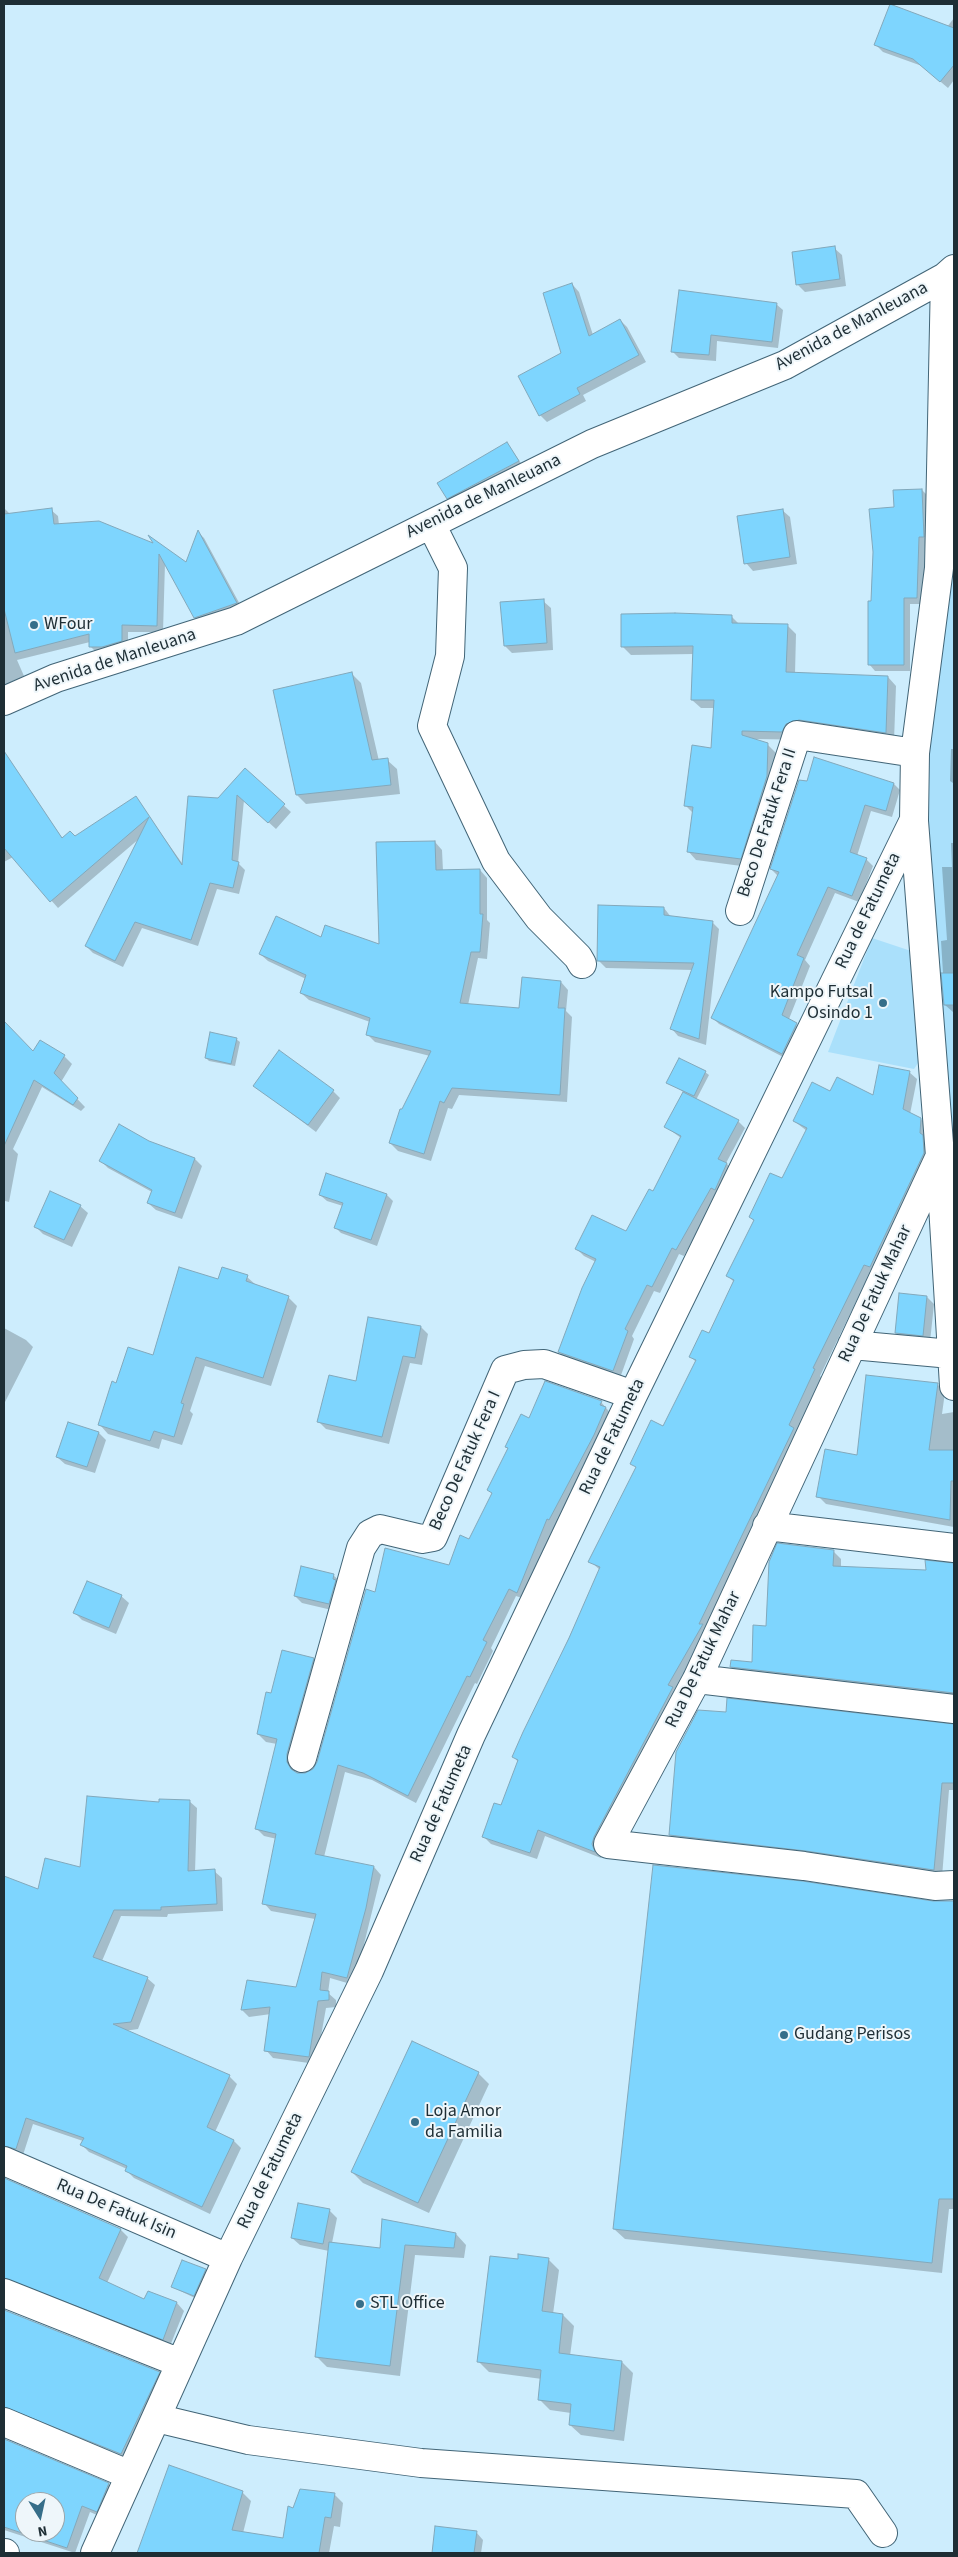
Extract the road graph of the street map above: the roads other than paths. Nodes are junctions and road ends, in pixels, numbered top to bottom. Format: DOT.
graph roads {
  1 [pos="950,273"];
  2 [pos="431,524"];
  3 [pos="4,701"];
  4 [pos="915,753"];
  5 [pos="914,820"];
  6 [pos="740,911"];
  7 [pos="582,964"];
  8 [pos="940,1156"];
  9 [pos="852,1345"];
  10 [pos="951,1354"];
  11 [pos="954,1386"];
  12 [pos="633,1395"];
  13 [pos="767,1526"];
  14 [pos="954,1548"];
  15 [pos="697,1679"];
  16 [pos="954,1709"];
  17 [pos="302,1758"];
  18 [pos="954,1885"];
  19 [pos="4,2161"];
  20 [pos="228,2258"];
  21 [pos="4,2293"];
  22 [pos="180,2363"];
  23 [pos="156,2418"];
  24 [pos="4,2422"];
  25 [pos="130,2475"];
  26 [pos="883,2533"];
  27 [pos="95,2553"];
  1 -- 2 [label="street, Avenida de Manleuana"];
  1 -- 4 [label="street, Rua de Fatumeta"];
  2 -- 3 [label="street, Avenida de Manleuana"];
  2 -- 7 [label="street"];
  4 -- 5 [label="street, Rua de Fatumeta"];
  4 -- 6 [label="street, Beco De Fatuk Fera II"];
  5 -- 8 [label="street, Rua De Fatuk Mahar"];
  5 -- 12 [label="street, Rua de Fatumeta"];
  8 -- 9 [label="street, Rua De Fatuk Mahar"];
  8 -- 10 [label="street, Rua De Fatuk Mahar"];
  9 -- 10 [label="street"];
  9 -- 13 [label="street, Rua De Fatuk Mahar"];
  10 -- 11 [label="street, Rua De Fatuk Mahar"];
  12 -- 17 [label="street, Beco De Fatuk Fera I"];
  12 -- 20 [label="street, Rua de Fatumeta"];
  13 -- 14 [label="street"];
  13 -- 15 [label="street, Rua De Fatuk Mahar"];
  15 -- 16 [label="street"];
  15 -- 18 [label="street, Rua De Fatuk Mahar"];
  19 -- 20 [label="street, Rua De Fatuk Isin"];
  20 -- 22 [label="street, Rua de Fatumeta"];
  21 -- 22 [label="street"];
  22 -- 23 [label="street, Rua de Fatumeta"];
  23 -- 25 [label="street, Rua de Fatumeta"];
  23 -- 26 [label="street"];
  24 -- 25 [label="street"];
  25 -- 27 [label="street, Rua de Fatumeta"];
}
